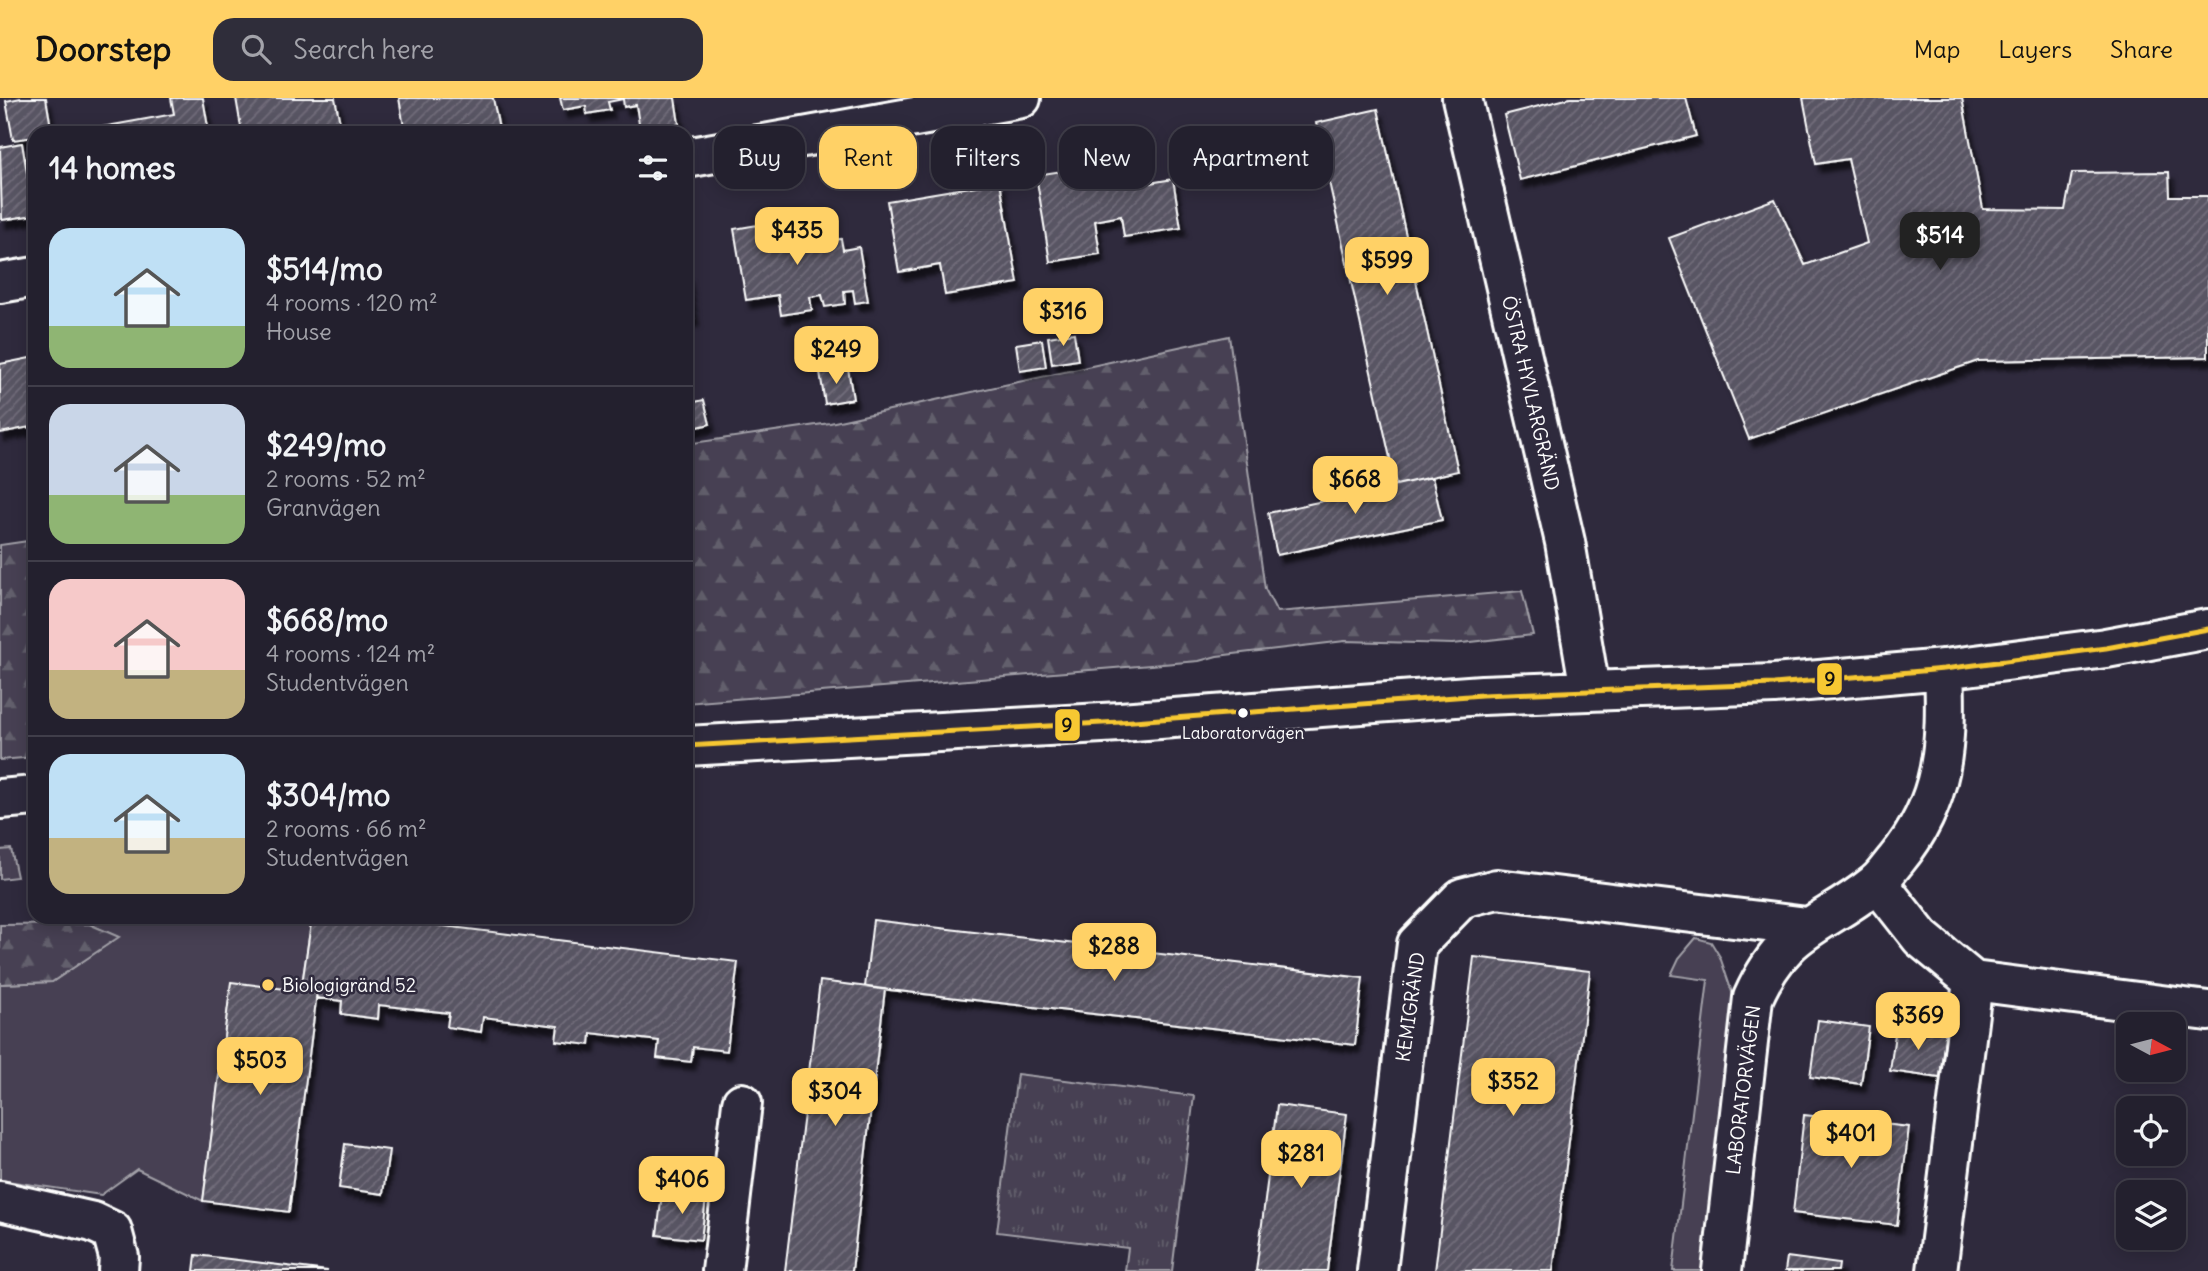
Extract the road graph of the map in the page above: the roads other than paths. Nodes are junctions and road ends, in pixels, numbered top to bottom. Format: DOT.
graph roads {
  1 [pos="1021,98"];
  2 [pos="1462,98"];
  3 [pos="693,157"];
  4 [pos="28,278"];
  5 [pos="0,284"];
  6 [pos="2208,629"];
  7 [pos="1944,669"];
  8 [pos="1590,690"];
  9 [pos="693,746"];
  10 [pos="28,797"];
  11 [pos="0,799"];
  12 [pos="1877,883"];
  13 [pos="1807,927"];
  14 [pos="1973,981"];
  15 [pos="2208,1011"];
  16 [pos="742,1104"];
  17 [pos="0,1201"];
  18 [pos="118,1271"];
  19 [pos="722,1271"];
  20 [pos="1377,1271"];
  21 [pos="1722,1271"];
  22 [pos="1937,1271"];
  1 -- 3 [label="street"];
  2 -- 8 [label="street, ÖSTRA HYVLARGRÄND"];
  4 -- 5 [label="street"];
  6 -- 7 [label="street"];
  7 -- 8 [label="street"];
  7 -- 12 [label="street, LABORATORVÄGEN"];
  8 -- 9 [label="street"];
  10 -- 11 [label="street"];
  12 -- 13 [label="street, LABORATORVÄGEN"];
  12 -- 14 [label="street"];
  13 -- 20 [label="street, KEMIGRÄND"];
  13 -- 21 [label="street, LABORATORVÄGEN"];
  14 -- 15 [label="street"];
  14 -- 22 [label="street"];
  16 -- 19 [label="street"];
  17 -- 18 [label="street"];
}
